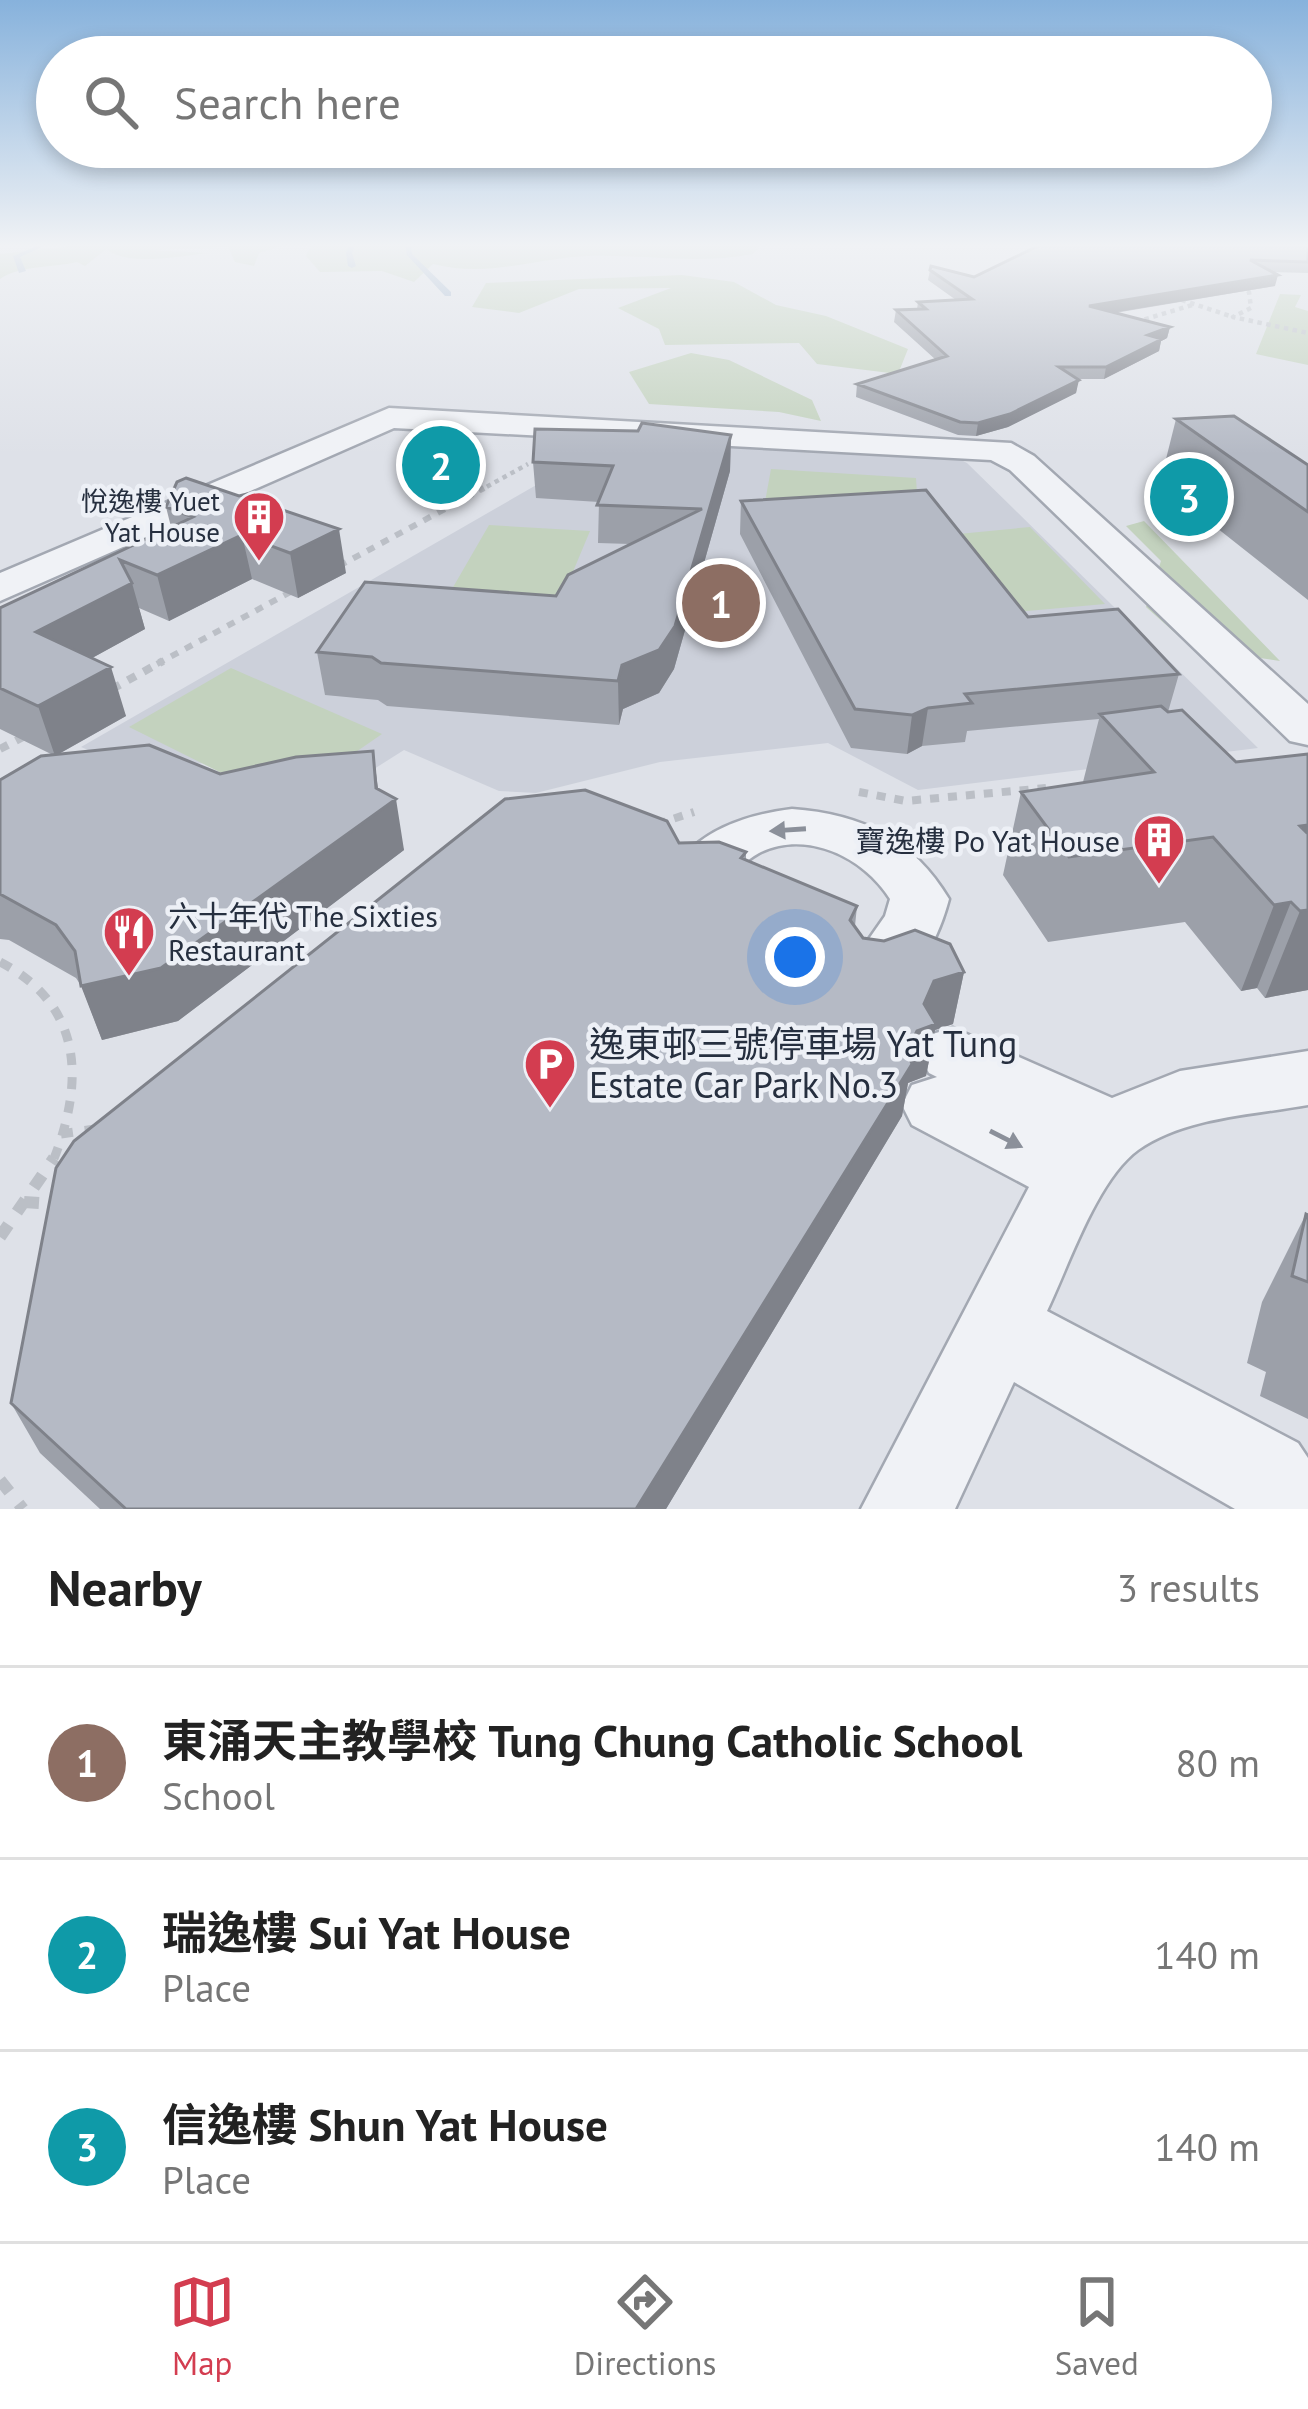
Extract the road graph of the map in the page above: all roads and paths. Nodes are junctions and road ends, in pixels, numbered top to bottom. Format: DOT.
graph roads {
  1 [pos="1165,313"];
  2 [pos="1221,313"];
  3 [pos="1241,313"];
  4 [pos="1233,317"];
  5 [pos="1121,327"];
  6 [pos="1308,333"];
  7 [pos="528,464"];
  8 [pos="338,567"];
  9 [pos="0,588"];
  10 [pos="296,590"];
  11 [pos="106,692"];
  12 [pos="42,727"];
  13 [pos="1308,730"];
  14 [pos="0,749"];
  15 [pos="699,874"];
  16 [pos="0,962"];
  17 [pos="879,969"];
  18 [pos="1308,1078"];
  19 [pos="945,1079"];
  20 [pos="1092,1152"];
  21 [pos="24,1202"];
  22 [pos="70,1205"];
  23 [pos="0,1237"];
  24 [pos="997,1328"];
  25 [pos="0,1480"];
  26 [pos="23,1509"];
  27 [pos="908,1509"];
  28 [pos="1288,1509"];
  1 -- 5 [label="path"];
  2 -- 4 [label="path"];
  3 -- 4 [label="path"];
  4 -- 6 [label="path"];
  7 -- 8 [label="path"];
  9 -- 13 [label="street"];
  10 -- 11 [label="path"];
  12 -- 14 [label="path"];
  17 -- 15 [label="street, one-way"];
  16 -- 21 [label="path"];
  18 -- 20 [label="street"];
  19 -- 20 [label="street, one-way"];
  20 -- 24 [label="street"];
  21 -- 22 [label="path"];
  21 -- 23 [label="path"];
  24 -- 27 [label="street"];
  24 -- 28 [label="street"];
  25 -- 26 [label="path"];
}
